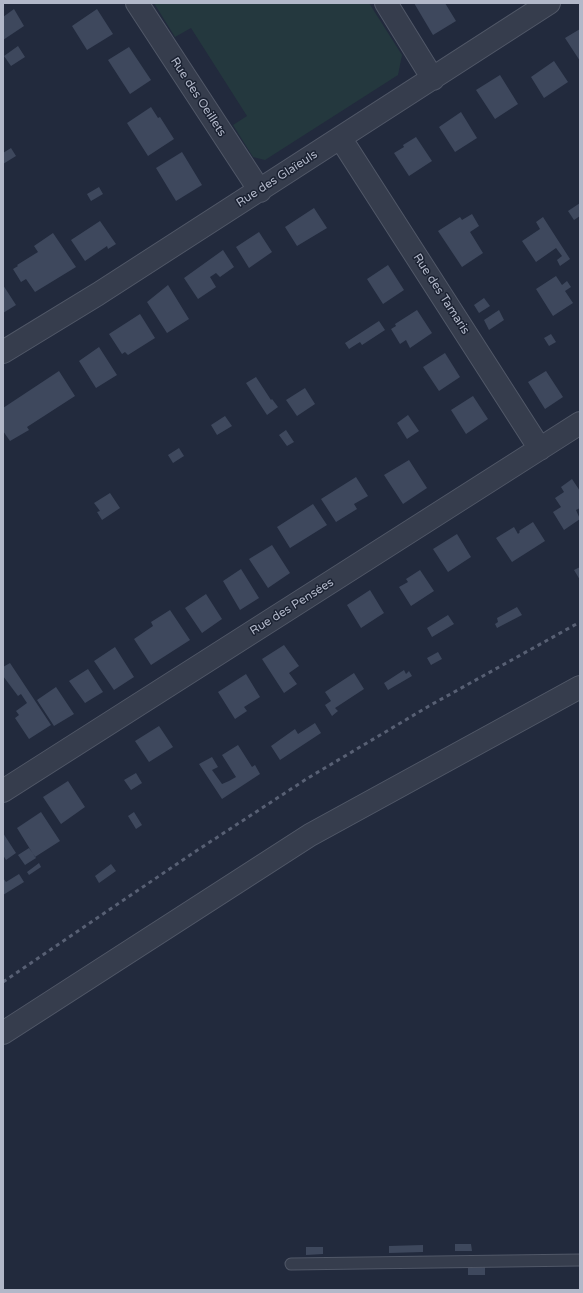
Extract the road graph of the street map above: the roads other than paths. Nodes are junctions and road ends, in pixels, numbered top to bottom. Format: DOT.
graph roads {
  1 [pos="137,3"];
  2 [pos="386,3"];
  3 [pos="549,3"];
  4 [pos="433,79"];
  5 [pos="341,138"];
  6 [pos="260,191"];
  7 [pos="3,352"];
  8 [pos="580,423"];
  9 [pos="540,449"];
  10 [pos="580,687"];
  11 [pos="3,791"];
  12 [pos="3,1033"];
  13 [pos="580,1260"];
  14 [pos="291,1264"];
  1 -- 6 [label="street, Rue des Oeillets"];
  2 -- 4 [label="street"];
  3 -- 4 [label="street, Rue des Glaïeuls"];
  4 -- 5 [label="street, Rue des Glaïeuls"];
  5 -- 6 [label="street, Rue des Glaïeuls"];
  5 -- 9 [label="street, Rue des Tamaris"];
  6 -- 7 [label="street, Rue des Glaïeuls"];
  8 -- 9 [label="street, Rue des Pensées"];
  9 -- 11 [label="street, Rue des Pensées"];
  10 -- 12 [label="street"];
  13 -- 14 [label="lane"];
}
